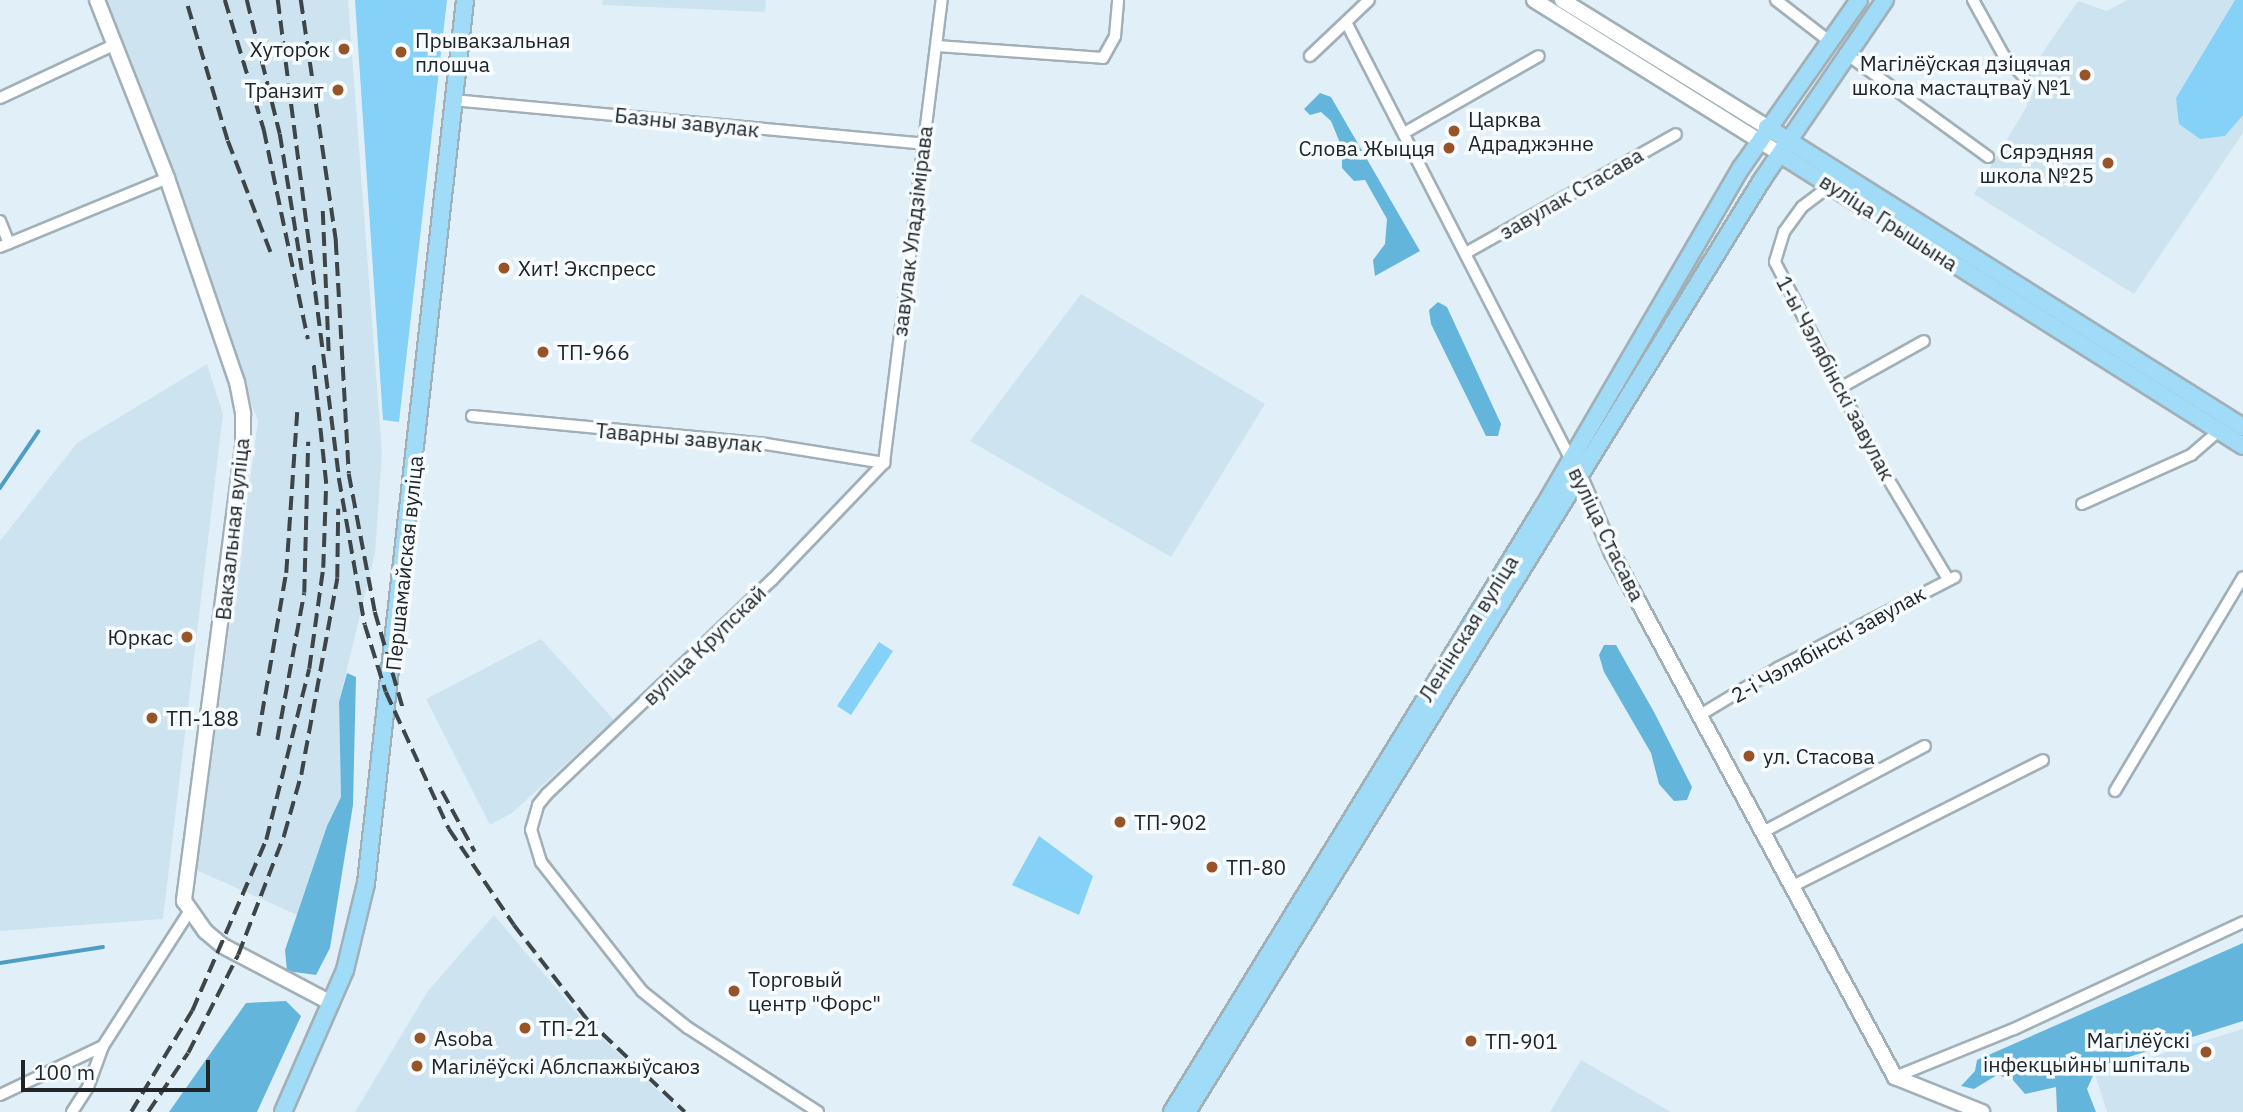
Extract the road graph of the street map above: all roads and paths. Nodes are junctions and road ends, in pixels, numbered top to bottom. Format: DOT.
graph roads {
  1 [pos="97,0"];
  2 [pos="466,0"];
  3 [pos="942,0"];
  4 [pos="1118,0"];
  5 [pos="1369,0"];
  6 [pos="1534,0"];
  7 [pos="1562,0"];
  8 [pos="1776,0"];
  9 [pos="1859,0"];
  10 [pos="1885,0"];
  11 [pos="1973,0"];
  12 [pos="1347,24"];
  13 [pos="1829,41"];
  14 [pos="116,44"];
  15 [pos="937,46"];
  16 [pos="1845,53"];
  17 [pos="1310,56"];
  18 [pos="1539,56"];
  19 [pos="2022,76"];
  20 [pos="0,98"];
  21 [pos="452,100"];
  22 [pos="1404,134"];
  23 [pos="1676,134"];
  24 [pos="1763,134"];
  25 [pos="922,144"];
  26 [pos="1784,147"];
  27 [pos="1989,157"];
  28 [pos="166,178"];
  29 [pos="1831,185"];
  30 [pos="0,221"];
  31 [pos="5,245"];
  32 [pos="1466,253"];
  33 [pos="1924,341"];
  34 [pos="1840,388"];
  35 [pos="472,416"];
  36 [pos="2243,427"];
  37 [pos="2220,431"];
  38 [pos="2243,446"];
  39 [pos="1571,460"];
  40 [pos="884,463"];
  41 [pos="1580,477"];
  42 [pos="2082,504"];
  43 [pos="1952,578"];
  44 [pos="2243,578"];
  45 [pos="1702,714"];
  46 [pos="1925,746"];
  47 [pos="2043,760"];
  48 [pos="2115,791"];
  49 [pos="1765,831"];
  50 [pos="1791,887"];
  51 [pos="189,912"];
  52 [pos="2243,922"];
  53 [pos="331,1003"];
  54 [pos="103,1046"];
  55 [pos="1895,1077"];
  56 [pos="1195,1085"];
  57 [pos="0,1095"];
  58 [pos="72,1112"];
  59 [pos="283,1112"];
  60 [pos="818,1112"];
  61 [pos="1172,1112"];
  62 [pos="1187,1112"];
  63 [pos="1982,1112"];
  1 -- 14 [label="main road, Вакзальная вуліца"];
  2 -- 21 [label="main road, Першамайская вуліца"];
  3 -- 15 [label="street, завулак Уладзімірава"];
  4 -- 15 [label="street"];
  5 -- 12 [label="street"];
  6 -- 24 [label="main road, вуліца Грышына"];
  7 -- 24 [label="main road, вуліца Грышына"];
  8 -- 13 [label="street"];
  9 -- 13 [label="main road"];
  10 -- 16 [label="main road"];
  11 -- 19 [label="street"];
  12 -- 17 [label="street"];
  12 -- 22 [label="street, вуліца Стасава"];
  13 -- 24 [label="main road"];
  14 -- 20 [label="street"];
  14 -- 28 [label="main road, Вакзальная вуліца"];
  15 -- 25 [label="street, завулак Уладзімірава"];
  16 -- 26 [label="main road"];
  16 -- 27 [label="street"];
  18 -- 22 [label="street"];
  21 -- 25 [label="street, Базны завулак"];
  21 -- 53 [label="main road, Першамайская вуліца"];
  22 -- 32 [label="street, вуліца Стасава"];
  23 -- 32 [label="street, завулак Стасава"];
  24 -- 26 [label="main road, вуліца Грышына"];
  24 -- 39 [label="main road, Ленінская вуліца"];
  25 -- 40 [label="street, завулак Уладзімірава"];
  26 -- 29 [label="main road, вуліца Грышына"];
  26 -- 36 [label="main road, вуліца Грышына"];
  26 -- 41 [label="main road, Ленінская вуліца"];
  28 -- 31 [label="street"];
  28 -- 51 [label="main road, Вакзальная вуліца"];
  29 -- 34 [label="street, 1-ы Чэлябінскі завулак"];
  29 -- 37 [label="main road, вуліца Грышына"];
  30 -- 31 [label="street"];
  32 -- 39 [label="street, вуліца Стасава"];
  33 -- 34 [label="street"];
  34 -- 43 [label="street, 1-ы Чэлябінскі завулак"];
  35 -- 40 [label="street, Таварны завулак"];
  37 -- 38 [label="main road, вуліца Грышына"];
  37 -- 42 [label="street"];
  39 -- 41 [label="street, вуліца Стасава"];
  39 -- 56 [label="main road, Ленінская вуліца"];
  40 -- 60 [label="street, вуліца Крупскай"];
  41 -- 45 [label="main road, вуліца Стасава"];
  41 -- 56 [label="main road, Ленінская вуліца"];
  43 -- 45 [label="street, 2-і Чэлябінскі завулак"];
  44 -- 48 [label="street"];
  45 -- 49 [label="main road, вуліца Стасава"];
  46 -- 49 [label="street"];
  47 -- 50 [label="street"];
  49 -- 50 [label="main road, вуліца Стасава"];
  50 -- 55 [label="main road, вуліца Стасава"];
  51 -- 53 [label="main road"];
  51 -- 54 [label="street"];
  52 -- 55 [label="street"];
  53 -- 59 [label="main road, Першамайская вуліца"];
  54 -- 57 [label="street"];
  54 -- 58 [label="street"];
  55 -- 63 [label="main road"];
  56 -- 61 [label="main road, Ленінская вуліца"];
  56 -- 62 [label="main road, Ленінская вуліца"];
}
